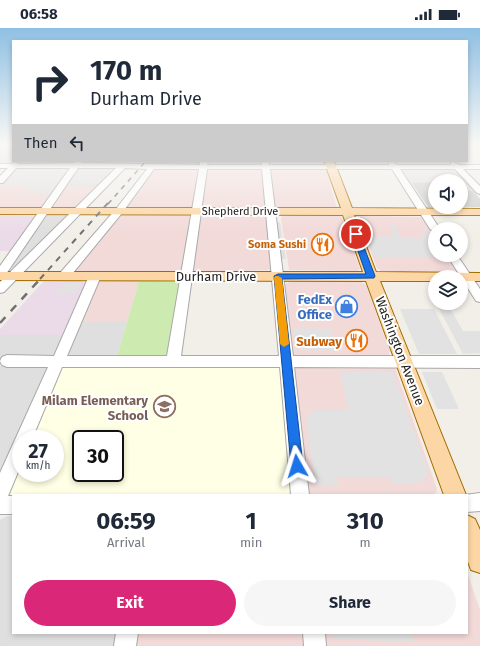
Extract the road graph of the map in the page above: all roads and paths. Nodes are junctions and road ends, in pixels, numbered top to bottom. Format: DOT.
graph roads {
  1 [pos="70,174"];
  2 [pos="113,174"];
  3 [pos="147,174"];
  4 [pos="202,174"];
  5 [pos="266,174"];
  6 [pos="333,174"];
  7 [pos="399,174"];
  8 [pos="463,174"];
  9 [pos="480,191"];
  10 [pos="0,211"];
  11 [pos="44,211"];
  12 [pos="79,211"];
  13 [pos="119,211"];
  14 [pos="196,211"];
  15 [pos="271,211"];
  16 [pos="347,212"];
  17 [pos="424,212"];
  18 [pos="480,212"];
  19 [pos="430,222"];
  20 [pos="0,275"];
  21 [pos="14,276"];
  22 [pos="64,276"];
  23 [pos="95,276"];
  24 [pos="186,276"];
  25 [pos="278,276"];
  26 [pos="371,276"];
  27 [pos="428,276"];
  28 [pos="468,276"];
  29 [pos="480,277"];
  30 [pos="468,279"];
  31 [pos="0,289"];
  32 [pos="480,298"];
  33 [pos="7,361"];
  34 [pos="57,361"];
  35 [pos="173,362"];
  36 [pos="286,362"];
  37 [pos="404,362"];
  38 [pos="480,362"];
  39 [pos="28,430"];
  40 [pos="12,467"];
  41 [pos="0,494"];
  42 [pos="300,494"];
  43 [pos="455,494"];
  44 [pos="480,502"];
  45 [pos="468,503"];
  46 [pos="0,505"];
  47 [pos="12,505"];
  48 [pos="468,530"];
  49 [pos="480,562"];
  50 [pos="127,634"];
  51 [pos="314,634"];
  52 [pos="125,646"];
  53 [pos="315,646"];
  1 -- 11 [label="street"];
  2 -- 12 [label="street"];
  3 -- 13 [label="street"];
  4 -- 14 [label="street"];
  5 -- 15 [label="street"];
  6 -- 16 [label="main road, Washington Avenue"];
  7 -- 17 [label="street"];
  8 -- 9 [label="street"];
  10 -- 11 [label="main road"];
  11 -- 12 [label="main road"];
  11 -- 20 [label="street"];
  12 -- 13 [label="main road, Shepherd Drive"];
  12 -- 21 [label="street"];
  13 -- 14 [label="main road, Shepherd Drive"];
  13 -- 22 [label="street"];
  14 -- 15 [label="main road, Shepherd Drive"];
  14 -- 24 [label="street"];
  15 -- 16 [label="main road, Shepherd Drive"];
  15 -- 25 [label="street"];
  16 -- 17 [label="main road, Shepherd Drive"];
  16 -- 26 [label="main road, Washington Avenue"];
  17 -- 18 [label="main road, Shepherd Drive"];
  17 -- 19 [label="street"];
  20 -- 21 [label="main road, Durham Drive"];
  21 -- 22 [label="main road, Durham Drive"];
  21 -- 31 [label="street"];
  22 -- 23 [label="main road, Durham Drive"];
  23 -- 24 [label="main road, Durham Drive"];
  23 -- 34 [label="street"];
  24 -- 25 [label="main road, Durham Drive"];
  24 -- 35 [label="street"];
  25 -- 26 [label="main road, Durham Drive"];
  25 -- 36 [label="street"];
  26 -- 27 [label="main road, Durham Drive"];
  26 -- 37 [label="main road, Washington Avenue"];
  28 -- 29 [label="main road, Durham Drive"];
  30 -- 32 [label="street"];
  33 -- 34 [label="street"];
  34 -- 35 [label="street"];
  34 -- 39 [label="street"];
  35 -- 36 [label="street"];
  36 -- 37 [label="street"];
  36 -- 42 [label="street"];
  37 -- 38 [label="street"];
  37 -- 43 [label="main road, Washington Avenue"];
  40 -- 41 [label="street"];
  44 -- 45 [label="street"];
  46 -- 47 [label="street"];
  48 -- 49 [label="main road"];
  50 -- 52 [label="street"];
  51 -- 53 [label="street"];
}
